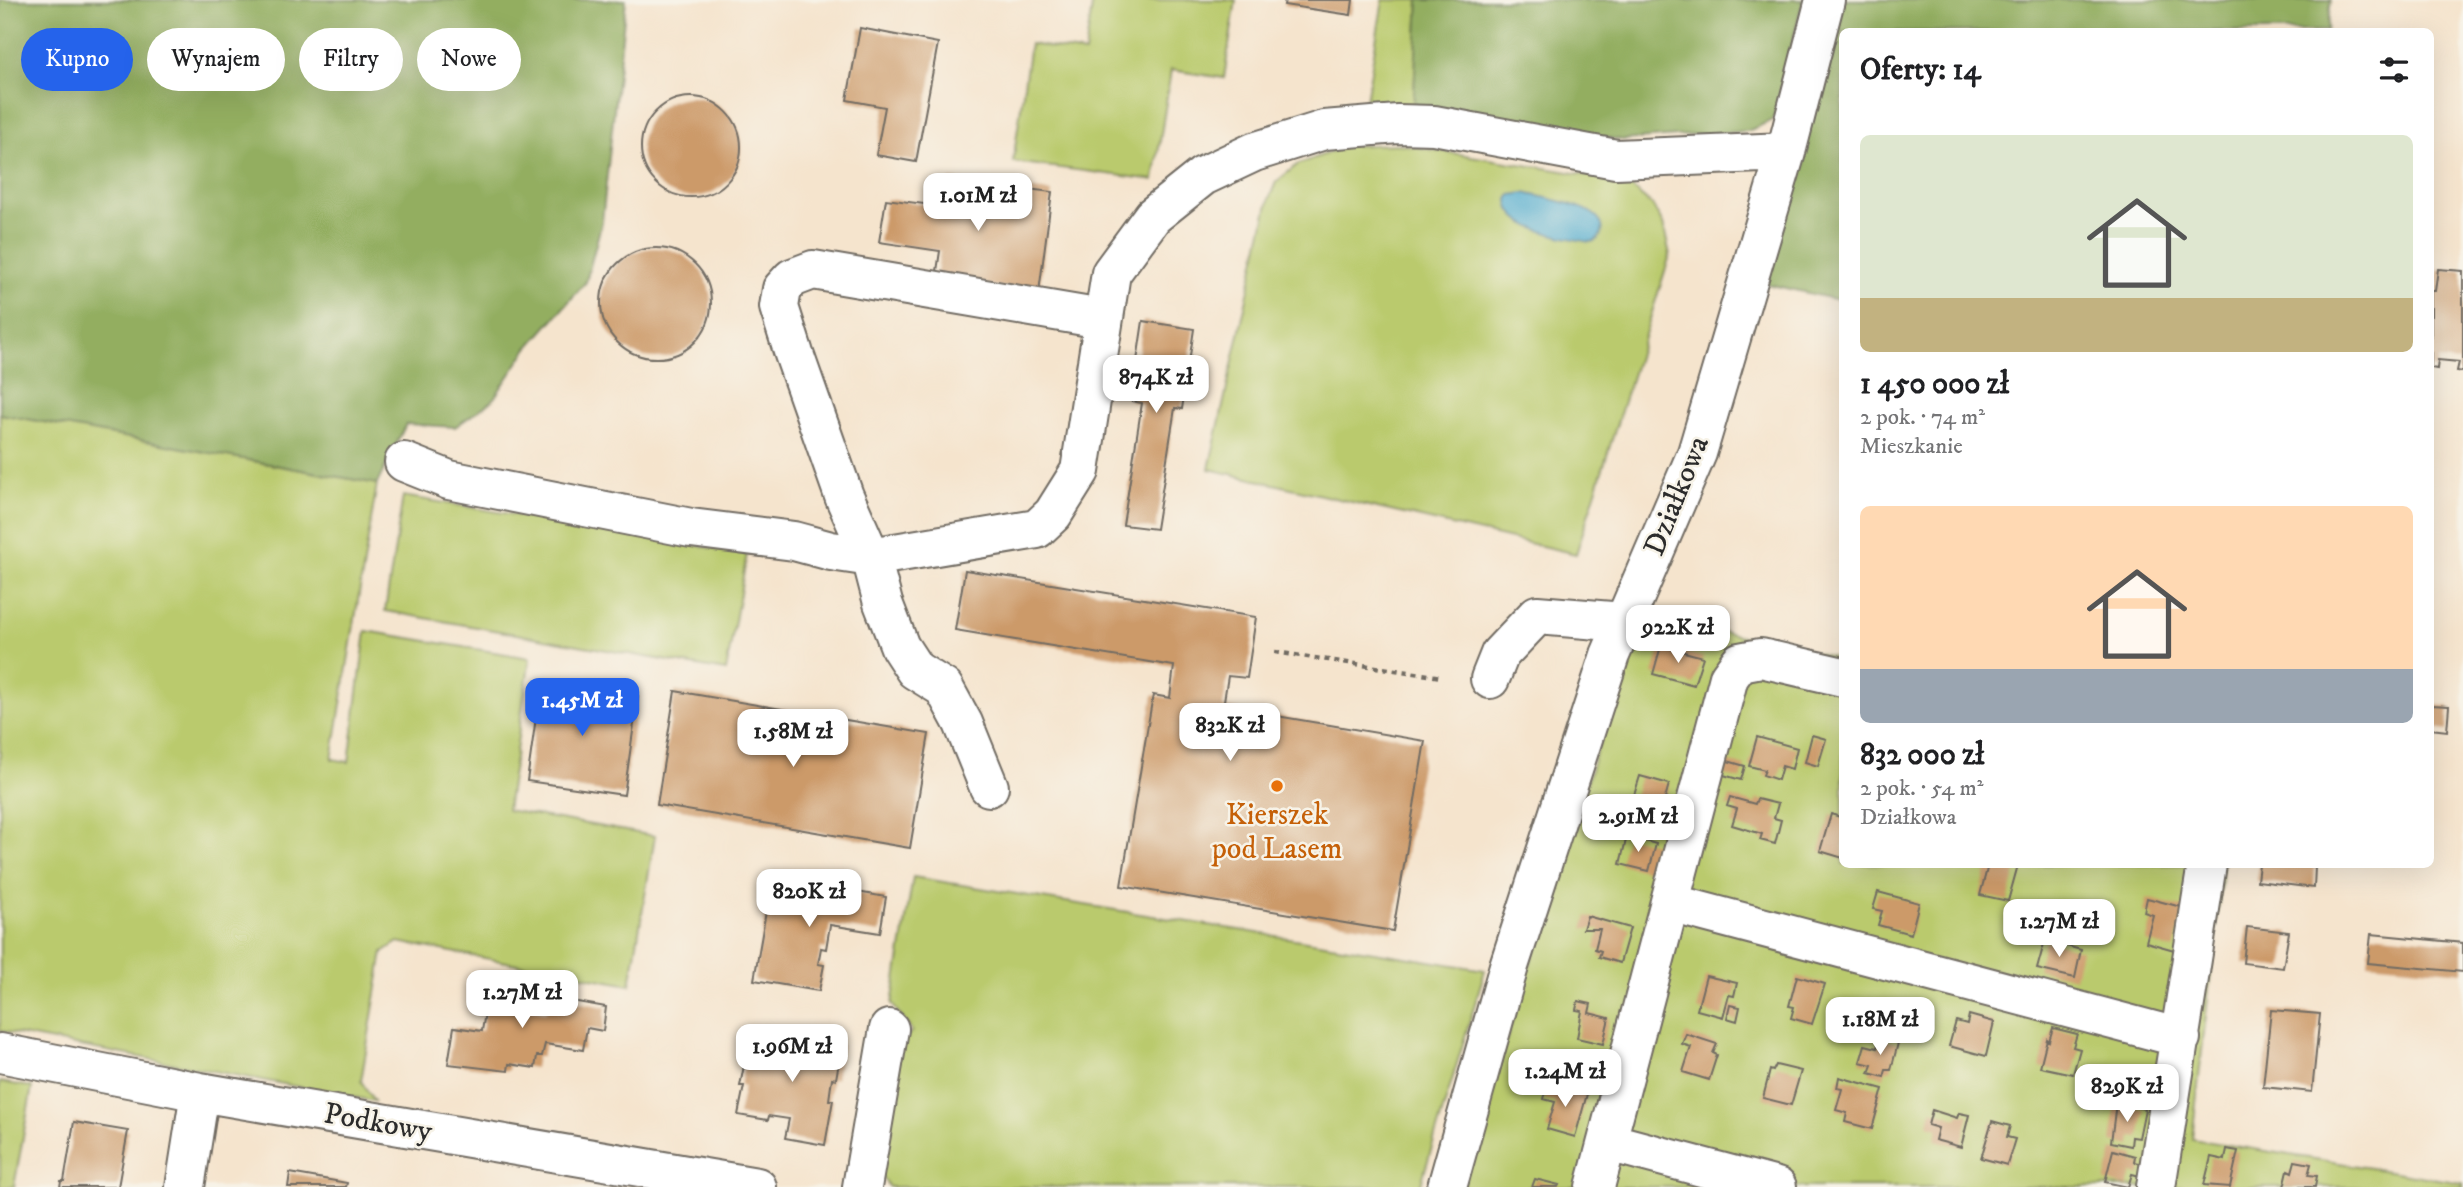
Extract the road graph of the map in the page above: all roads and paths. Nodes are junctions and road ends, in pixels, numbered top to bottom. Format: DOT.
graph roads {
  1 [pos="1825,0"];
  2 [pos="1786,152"];
  3 [pos="1102,319"];
  4 [pos="404,462"];
  5 [pos="871,557"];
  6 [pos="1624,622"];
  7 [pos="1275,652"];
  8 [pos="1839,676"];
  9 [pos="1442,677"];
  10 [pos="1490,679"];
  11 [pos="989,787"];
  12 [pos="2206,868"];
  13 [pos="1670,903"];
  14 [pos="889,1029"];
  15 [pos="2181,1038"];
  16 [pos="0,1054"];
  17 [pos="200,1092"];
  18 [pos="1608,1142"];
  19 [pos="185,1187"];
  20 [pos="757,1187"];
  21 [pos="862,1187"];
  22 [pos="1447,1187"];
  23 [pos="1595,1187"];
  24 [pos="1777,1187"];
  25 [pos="2156,1187"];
  1 -- 2 [label="street, Działkowa"];
  2 -- 3 [label="street"];
  2 -- 6 [label="street, Działkowa"];
  3 -- 5 [label="street"];
  3 -- 5 [label="street"];
  4 -- 5 [label="street"];
  5 -- 11 [label="street"];
  6 -- 10 [label="street"];
  6 -- 22 [label="street, Działkowa"];
  7 -- 9 [label="path"];
  8 -- 13 [label="street"];
  12 -- 15 [label="street"];
  13 -- 15 [label="street"];
  13 -- 18 [label="street"];
  14 -- 21 [label="street"];
  15 -- 25 [label="street"];
  16 -- 17 [label="street, Podkowy"];
  17 -- 19 [label="street"];
  17 -- 20 [label="street, Podkowy"];
  18 -- 23 [label="street"];
  18 -- 24 [label="street"];
}
